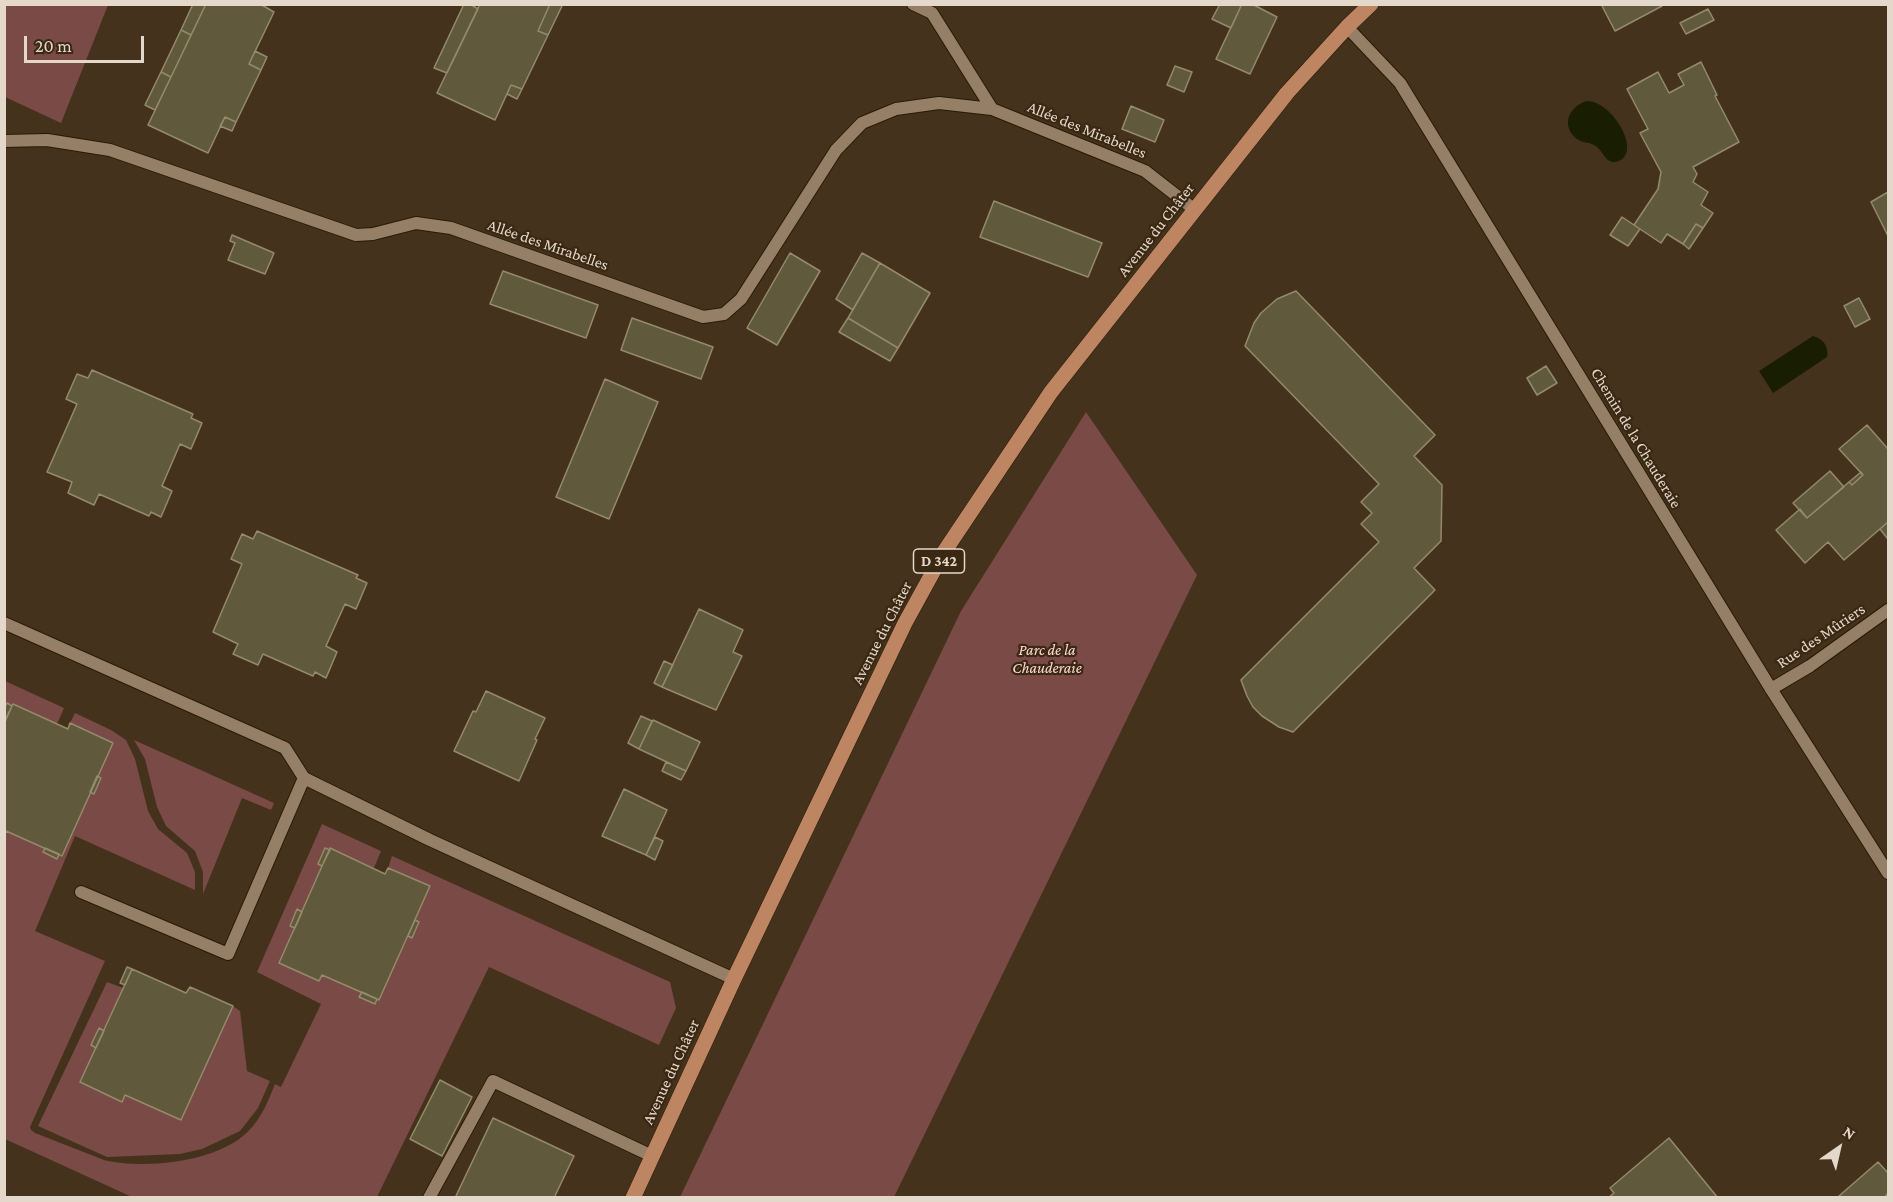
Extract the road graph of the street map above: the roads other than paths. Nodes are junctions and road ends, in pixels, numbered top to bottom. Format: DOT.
graph roads {
  1 [pos="913,4"];
  2 [pos="1371,4"];
  3 [pos="1347,27"];
  4 [pos="992,109"];
  5 [pos="4,141"];
  6 [pos="1195,210"];
  7 [pos="1888,610"];
  8 [pos="4,623"];
  9 [pos="1771,689"];
  10 [pos="304,778"];
  11 [pos="1888,873"];
  12 [pos="81,892"];
  13 [pos="734,978"];
  14 [pos="652,1156"];
  15 [pos="429,1197"];
  16 [pos="633,1197"];
  1 -- 4 [label="street"];
  2 -- 3 [label="main road, Avenue du Châter / D 342"];
  3 -- 6 [label="main road, Avenue du Châter / D 342"];
  3 -- 9 [label="street, Chemin de la Chauderaie"];
  4 -- 5 [label="street, Allée des Mirabelles"];
  4 -- 6 [label="street, Allée des Mirabelles"];
  6 -- 13 [label="main road, Avenue du Châter / D 342"];
  7 -- 9 [label="street, Rue des Mûriers"];
  8 -- 10 [label="street"];
  9 -- 11 [label="street, Chemin de la Chauderaie"];
  10 -- 12 [label="street"];
  10 -- 13 [label="street"];
  13 -- 14 [label="main road, Avenue du Châter / D 342"];
  14 -- 15 [label="street"];
  14 -- 16 [label="main road, Avenue du Châter / D 342"];
}
